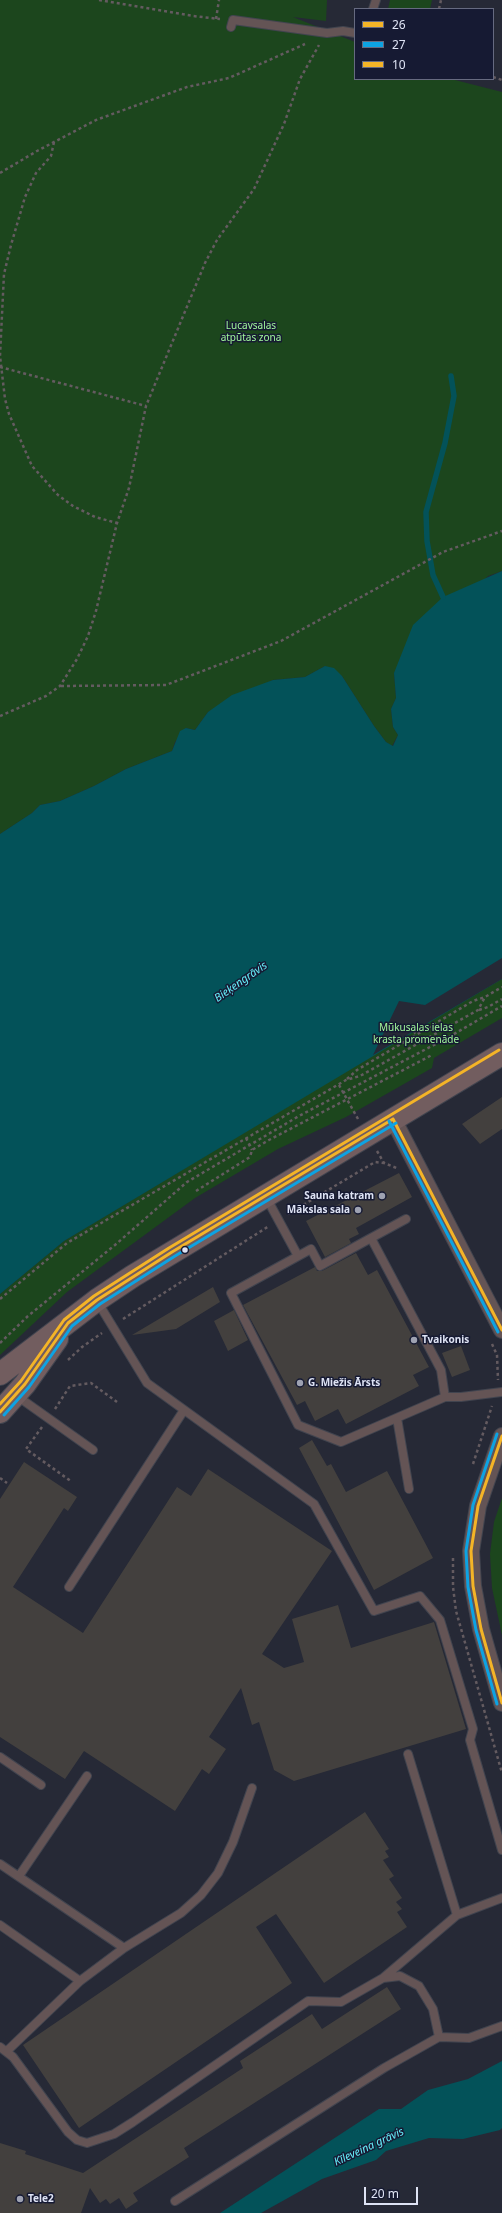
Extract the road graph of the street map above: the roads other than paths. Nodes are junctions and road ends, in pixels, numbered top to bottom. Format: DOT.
graph roads {
  1 [pos="232,24"];
  2 [pos="354,33"];
  3 [pos="502,1054"];
  4 [pos="393,1119"];
  5 [pos="265,1196"];
  6 [pos="406,1219"];
  7 [pos="371,1238"];
  8 [pos="298,1256"];
  9 [pos="97,1300"];
  10 [pos="68,1323"];
  11 [pos="502,1330"];
  12 [pos="0,1374"];
  13 [pos="502,1392"];
  14 [pos="15,1395"];
  15 [pos="445,1397"];
  16 [pos="184,1410"];
  17 [pos="0,1412"];
  18 [pos="397,1418"];
  19 [pos="502,1436"];
  20 [pos="93,1450"];
  21 [pos="409,1489"];
  22 [pos="69,1587"];
  23 [pos="502,1703"];
  24 [pos="408,1754"];
  25 [pos="0,1757"];
  26 [pos="87,1776"];
  27 [pos="41,1785"];
  28 [pos="252,1788"];
  29 [pos="502,1850"];
  30 [pos="0,1864"];
  31 [pos="19,1876"];
  32 [pos="502,1898"];
  33 [pos="457,1915"];
  34 [pos="0,1925"];
  35 [pos="124,1948"];
  36 [pos="383,1978"];
  37 [pos="80,1981"];
  38 [pos="502,2026"];
  39 [pos="439,2037"];
  40 [pos="3,2049"];
  41 [pos="175,2200"];
  1 -- 2 [label="lane"];
  3 -- 4 [label="main road"];
  4 -- 5 [label="main road"];
  4 -- 11 [label="street"];
  5 -- 8 [label="lane"];
  5 -- 9 [label="main road"];
  6 -- 7 [label="lane"];
  7 -- 8 [label="lane"];
  7 -- 15 [label="lane"];
  8 -- 18 [label="lane"];
  9 -- 10 [label="main road"];
  9 -- 16 [label="lane"];
  10 -- 12 [label="main road"];
  10 -- 14 [label="main road"];
  13 -- 15 [label="lane"];
  14 -- 17 [label="main road"];
  14 -- 20 [label="lane"];
  15 -- 18 [label="lane"];
  16 -- 22 [label="lane"];
  16 -- 29 [label="lane"];
  18 -- 21 [label="lane"];
  19 -- 23 [label="street"];
  24 -- 33 [label="lane"];
  25 -- 27 [label="lane"];
  26 -- 31 [label="lane"];
  28 -- 35 [label="lane"];
  30 -- 31 [label="lane"];
  31 -- 35 [label="lane"];
  32 -- 33 [label="lane"];
  33 -- 36 [label="lane"];
  34 -- 37 [label="lane"];
  35 -- 37 [label="lane"];
  36 -- 39 [label="lane"];
  36 -- 40 [label="lane"];
  37 -- 40 [label="lane"];
  38 -- 39 [label="lane"];
  39 -- 41 [label="lane"];
}
